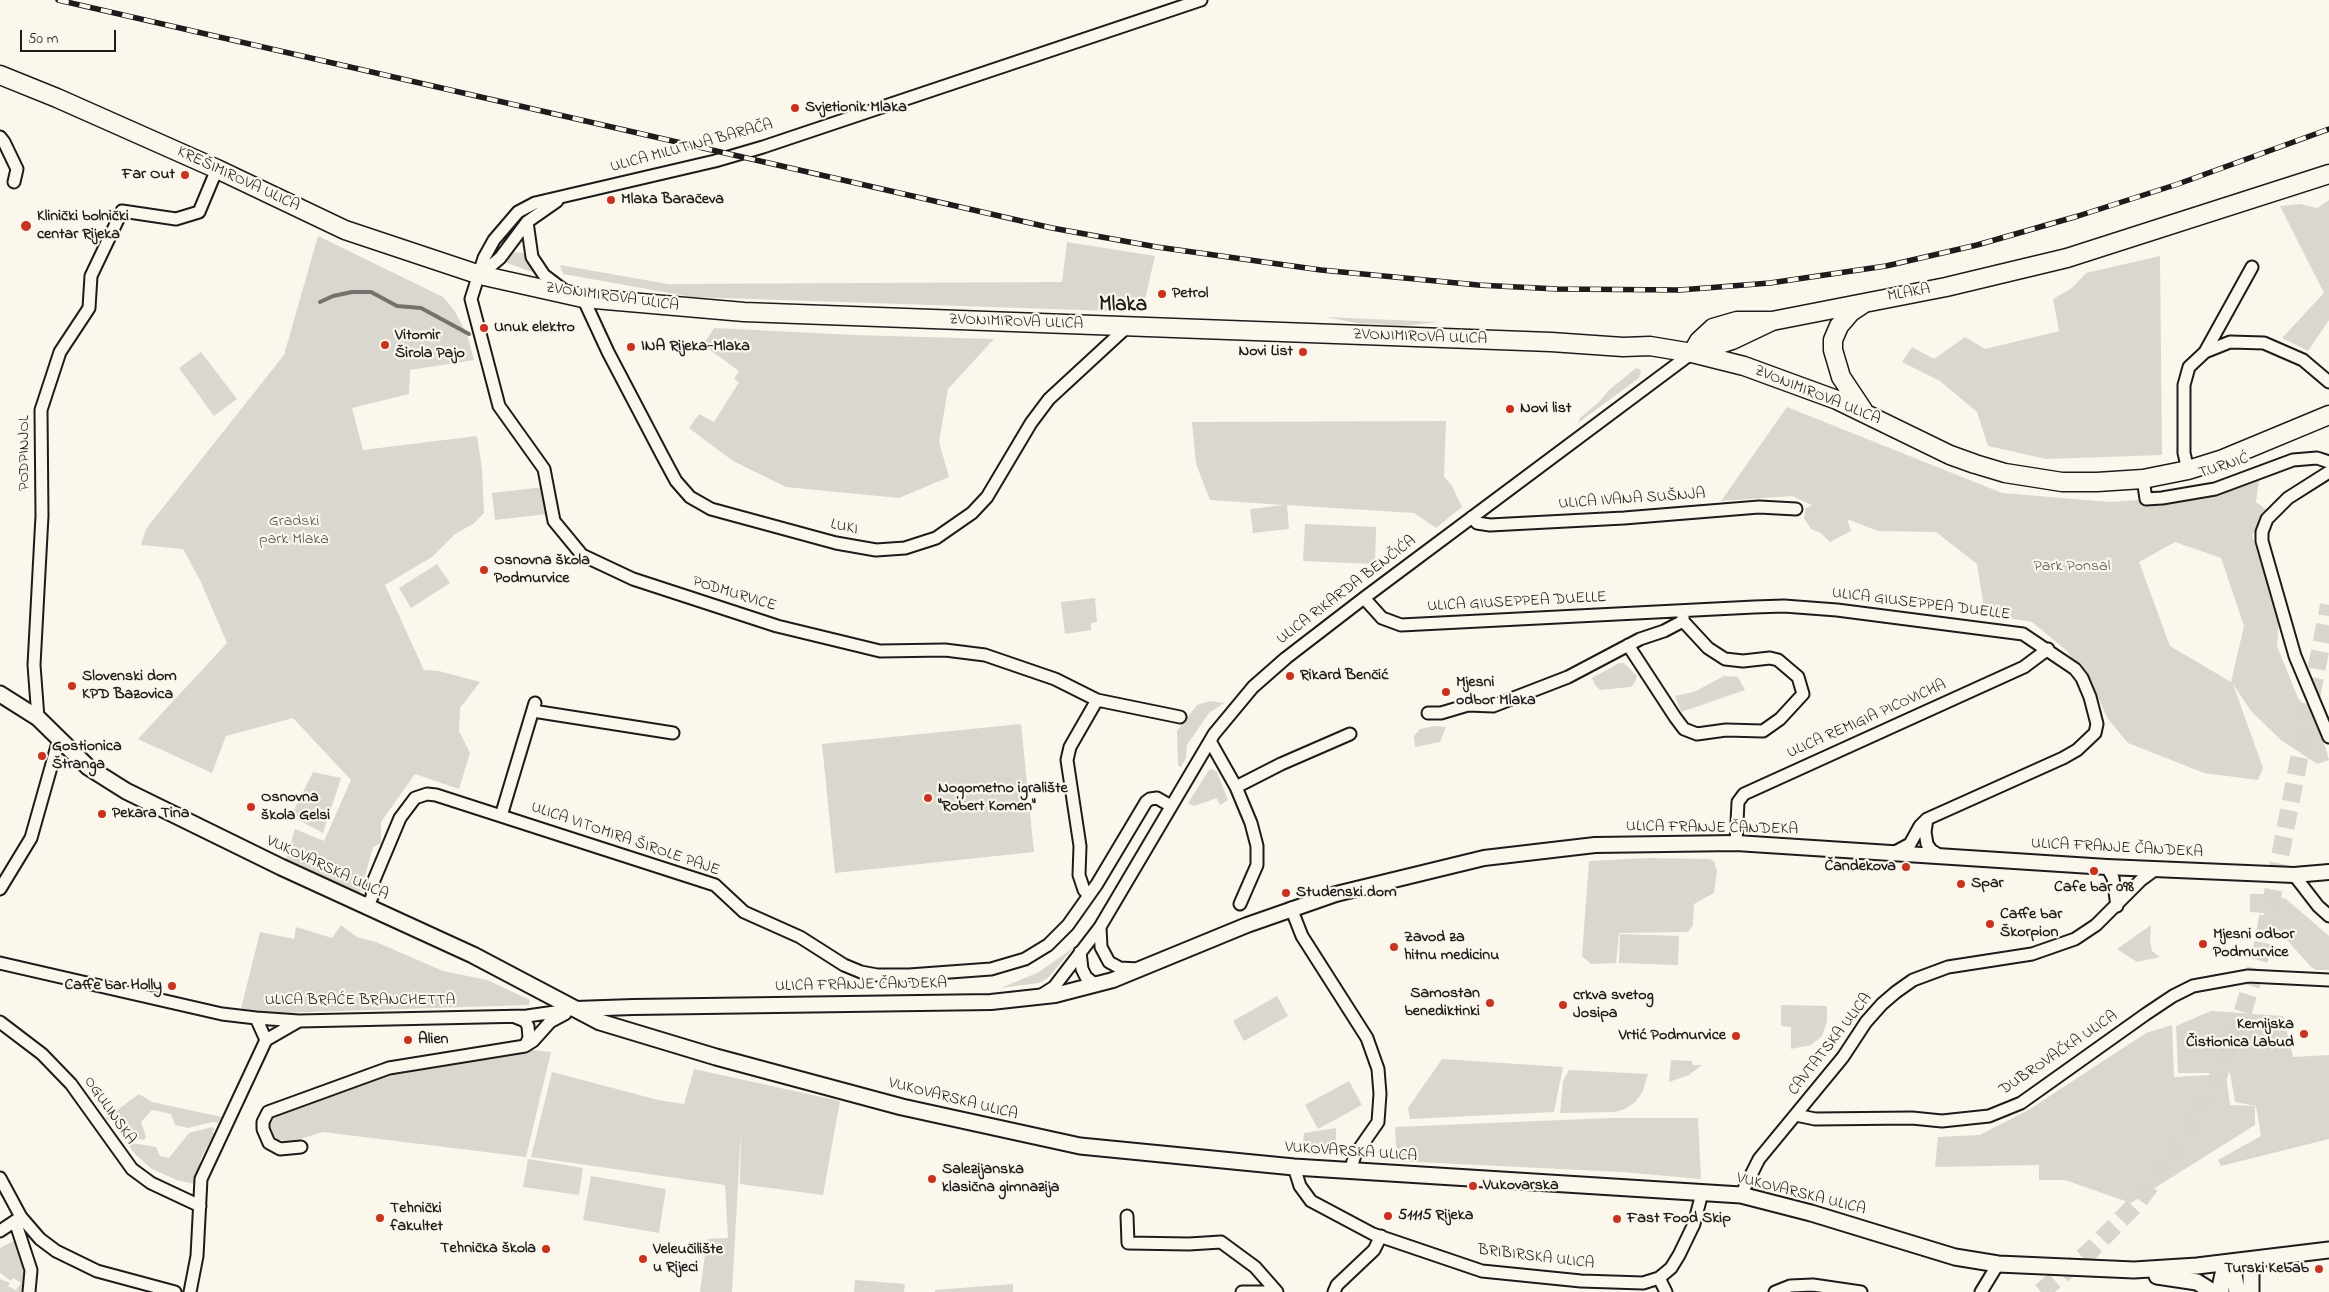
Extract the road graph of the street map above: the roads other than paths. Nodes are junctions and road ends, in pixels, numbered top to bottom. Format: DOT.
graph roads {
  1 [pos="1201,0"];
  2 [pos="0,75"];
  3 [pos="0,137"];
  4 [pos="217,169"];
  5 [pos="2329,174"];
  6 [pos="14,182"];
  7 [pos="2298,184"];
  8 [pos="2329,184"];
  9 [pos="562,198"];
  10 [pos="527,222"];
  11 [pos="2252,267"];
  12 [pos="480,275"];
  13 [pos="580,297"];
  14 [pos="1867,301"];
  15 [pos="1127,327"];
  16 [pos="2205,352"];
  17 [pos="1692,353"];
  18 [pos="2329,382"];
  19 [pos="1864,413"];
  20 [pos="2329,416"];
  21 [pos="2329,462"];
  22 [pos="2188,470"];
  23 [pos="2329,472"];
  24 [pos="2143,479"];
  25 [pos="1796,509"];
  26 [pos="1472,517"];
  27 [pos="1364,598"];
  28 [pos="1683,616"];
  29 [pos="1628,645"];
  30 [pos="2048,649"];
  31 [pos="0,694"];
  32 [pos="1097,700"];
  33 [pos="1428,713"];
  34 [pos="1180,717"];
  35 [pos="38,718"];
  36 [pos="673,733"];
  37 [pos="1350,734"];
  38 [pos="2329,737"];
  39 [pos="59,739"];
  40 [pos="1210,741"];
  41 [pos="1236,787"];
  42 [pos="1171,806"];
  43 [pos="501,816"];
  44 [pos="1927,819"];
  45 [pos="1736,843"];
  46 [pos="1893,854"];
  47 [pos="1942,857"];
  48 [pos="2107,867"];
  49 [pos="2156,869"];
  50 [pos="2329,872"];
  51 [pos="2294,875"];
  52 [pos="0,889"];
  53 [pos="1089,895"];
  54 [pos="1240,904"];
  55 [pos="2117,906"];
  56 [pos="367,907"];
  57 [pos="1291,908"];
  58 [pos="2329,916"];
  59 [pos="1100,927"];
  60 [pos="1080,952"];
  61 [pos="0,962"];
  62 [pos="1142,969"];
  63 [pos="2329,980"];
  64 [pos="1100,984"];
  65 [pos="1036,998"];
  66 [pos="576,1009"];
  67 [pos="511,1016"];
  68 [pos="256,1018"];
  69 [pos="299,1021"];
  70 [pos="0,1022"];
  71 [pos="266,1040"];
  72 [pos="525,1046"];
  73 [pos="1796,1115"];
  74 [pos="301,1147"];
  75 [pos="1294,1167"];
  76 [pos="1350,1171"];
  77 [pos="0,1178"];
  78 [pos="1702,1193"];
  79 [pos="1741,1195"];
  80 [pos="200,1206"];
  81 [pos="1127,1216"];
  82 [pos="18,1219"];
  83 [pos="0,1231"];
  84 [pos="1381,1236"];
  85 [pos="2329,1250"];
  86 [pos="2262,1259"];
  87 [pos="2232,1262"];
  88 [pos="1998,1264"];
  89 [pos="2134,1270"];
  90 [pos="1659,1278"];
  91 [pos="29,1292"];
  92 [pos="175,1292"];
  93 [pos="190,1292"];
  94 [pos="1242,1292"];
  95 [pos="1276,1292"];
  96 [pos="1334,1292"];
  97 [pos="1666,1292"];
  98 [pos="1775,1292"];
  99 [pos="1861,1292"];
  100 [pos="1981,1292"];
  101 [pos="2213,1292"];
  102 [pos="2221,1292"];
  103 [pos="2237,1292"];
  104 [pos="2251,1292"];
  1 -- 9 [label="street, ULICA MILUTINA BARAČA"];
  2 -- 4 [label="main road, KREŠIMIROVA ULICA"];
  3 -- 6 [label="street"];
  4 -- 12 [label="main road, KREŠIMIROVA ULICA"];
  4 -- 35 [label="street, PODPINJOL"];
  5 -- 7 [label="main road, MLAKA"];
  7 -- 8 [label="main road"];
  7 -- 14 [label="main road, MLAKA"];
  9 -- 10 [label="street"];
  9 -- 12 [label="street, ULICA MILUTINA BARAČA"];
  10 -- 12 [label="street"];
  10 -- 13 [label="street"];
  11 -- 16 [label="street"];
  12 -- 13 [label="main road, ZVONIMIROVA ULICA"];
  12 -- 32 [label="street, PODMURVICE"];
  13 -- 15 [label="main road, ZVONIMIROVA ULICA"];
  13 -- 15 [label="street, LUKI"];
  14 -- 17 [label="main road, MLAKA"];
  14 -- 19 [label="main road"];
  15 -- 17 [label="main road, ZVONIMIROVA ULICA"];
  16 -- 18 [label="street"];
  16 -- 22 [label="street"];
  17 -- 19 [label="main road, ZVONIMIROVA ULICA"];
  17 -- 26 [label="street, ULICA RIKARDA BENČIĆA"];
  19 -- 24 [label="main road, ZVONIMIROVA ULICA"];
  20 -- 22 [label="main road, ZVONIMIROVA ULICA"];
  21 -- 24 [label="street, TURNIĆ"];
  22 -- 24 [label="main road, ZVONIMIROVA ULICA"];
  23 -- 38 [label="street"];
  25 -- 26 [label="street, ULICA IVANA SUŠNJA"];
  26 -- 27 [label="street, ULICA RIKARDA BENČIĆA"];
  27 -- 28 [label="street, ULICA GIUSEPPEA DUELLE"];
  27 -- 40 [label="street, ULICA RIKARDA BENČIĆA"];
  28 -- 29 [label="street, ULICA GIUSEPPEA DUELLE"];
  28 -- 29 [label="street"];
  28 -- 30 [label="street, ULICA GIUSEPPEA DUELLE"];
  29 -- 33 [label="street, ULICA GIUSEPPEA DUELLE"];
  30 -- 44 [label="street, ULICA GIUSEPPEA DUELLE"];
  30 -- 45 [label="street, ULICA REMIGIA PICOVICHA"];
  31 -- 35 [label="main road, VUKOVARSKA ULICA"];
  32 -- 34 [label="street, PODMURVICE"];
  32 -- 53 [label="street"];
  35 -- 39 [label="main road, VUKOVARSKA ULICA"];
  36 -- 43 [label="street"];
  37 -- 41 [label="street"];
  39 -- 52 [label="street"];
  39 -- 56 [label="main road, VUKOVARSKA ULICA"];
  40 -- 41 [label="street"];
  40 -- 42 [label="street, ULICA RIKARDA BENČIĆA"];
  41 -- 54 [label="street"];
  42 -- 53 [label="street, ULICA VITOMIRA ŠIROLE PAJE"];
  42 -- 59 [label="street, ULICA RIKARDA BENČIĆA"];
  43 -- 53 [label="street, ULICA VITOMIRA ŠIROLE PAJE"];
  43 -- 56 [label="street, ULICA VITOMIRA ŠIROLE PAJE"];
  44 -- 46 [label="street"];
  44 -- 47 [label="street"];
  45 -- 46 [label="street, ULICA FRANJE ČANDEKA"];
  45 -- 57 [label="street, ULICA FRANJE ČANDEKA"];
  46 -- 47 [label="street, ULICA FRANJE ČANDEKA"];
  47 -- 48 [label="street, ULICA FRANJE ČANDEKA"];
  48 -- 49 [label="street, ULICA FRANJE ČANDEKA"];
  48 -- 55 [label="street"];
  49 -- 51 [label="street, ULICA FRANJE ČANDEKA"];
  49 -- 55 [label="street, CAVTATSKA ULICA"];
  50 -- 51 [label="street, ULICA FRANJE ČANDEKA"];
  51 -- 58 [label="street"];
  55 -- 73 [label="street, CAVTATSKA ULICA"];
  56 -- 66 [label="main road, VUKOVARSKA ULICA"];
  57 -- 62 [label="street, ULICA FRANJE ČANDEKA"];
  57 -- 76 [label="street"];
  59 -- 60 [label="street, ULICA RIKARDA BENČIĆA"];
  59 -- 62 [label="street, ULICA FRANJE ČANDEKA"];
  60 -- 64 [label="street"];
  60 -- 65 [label="street, ULICA RIKARDA BENČIĆA"];
  61 -- 68 [label="street, ULICA BRAĆE BRANCHETTA"];
  62 -- 64 [label="street, ULICA FRANJE ČANDEKA"];
  63 -- 73 [label="street, DUBROVAČKA ULICA"];
  64 -- 65 [label="street, ULICA FRANJE ČANDEKA"];
  65 -- 66 [label="street, ULICA FRANJE ČANDEKA"];
  66 -- 67 [label="street, ULICA BRAĆE BRANCHETTA"];
  66 -- 72 [label="street"];
  66 -- 75 [label="main road, VUKOVARSKA ULICA"];
  67 -- 69 [label="street, ULICA BRAĆE BRANCHETTA"];
  67 -- 72 [label="street"];
  68 -- 69 [label="street, ULICA BRAĆE BRANCHETTA"];
  68 -- 71 [label="street"];
  69 -- 71 [label="street"];
  70 -- 80 [label="street, OGULINSKA"];
  71 -- 80 [label="street"];
  72 -- 74 [label="street"];
  73 -- 79 [label="street, CAVTATSKA ULICA"];
  75 -- 76 [label="main road, VUKOVARSKA ULICA"];
  75 -- 84 [label="street, BRIBIRSKA ULICA"];
  76 -- 78 [label="main road, VUKOVARSKA ULICA"];
  77 -- 82 [label="street"];
  78 -- 79 [label="main road, VUKOVARSKA ULICA"];
  78 -- 90 [label="street"];
  79 -- 88 [label="main road, VUKOVARSKA ULICA"];
  80 -- 93 [label="street"];
  81 -- 95 [label="street"];
  82 -- 83 [label="street"];
  82 -- 91 [label="street"];
  82 -- 92 [label="street"];
  84 -- 90 [label="street, BRIBIRSKA ULICA"];
  84 -- 96 [label="street"];
  85 -- 86 [label="main road, VUKOVARSKA ULICA"];
  86 -- 87 [label="main road, VUKOVARSKA ULICA"];
  86 -- 104 [label="main road"];
  87 -- 89 [label="main road, VUKOVARSKA ULICA"];
  87 -- 102 [label="main road"];
  87 -- 103 [label="main road"];
  88 -- 89 [label="main road, VUKOVARSKA ULICA"];
  88 -- 100 [label="street"];
  89 -- 101 [label="main road, VUKOVARSKA ULICA"];
  90 -- 97 [label="street"];
  94 -- 95 [label="street"];
  98 -- 99 [label="street"];
}
